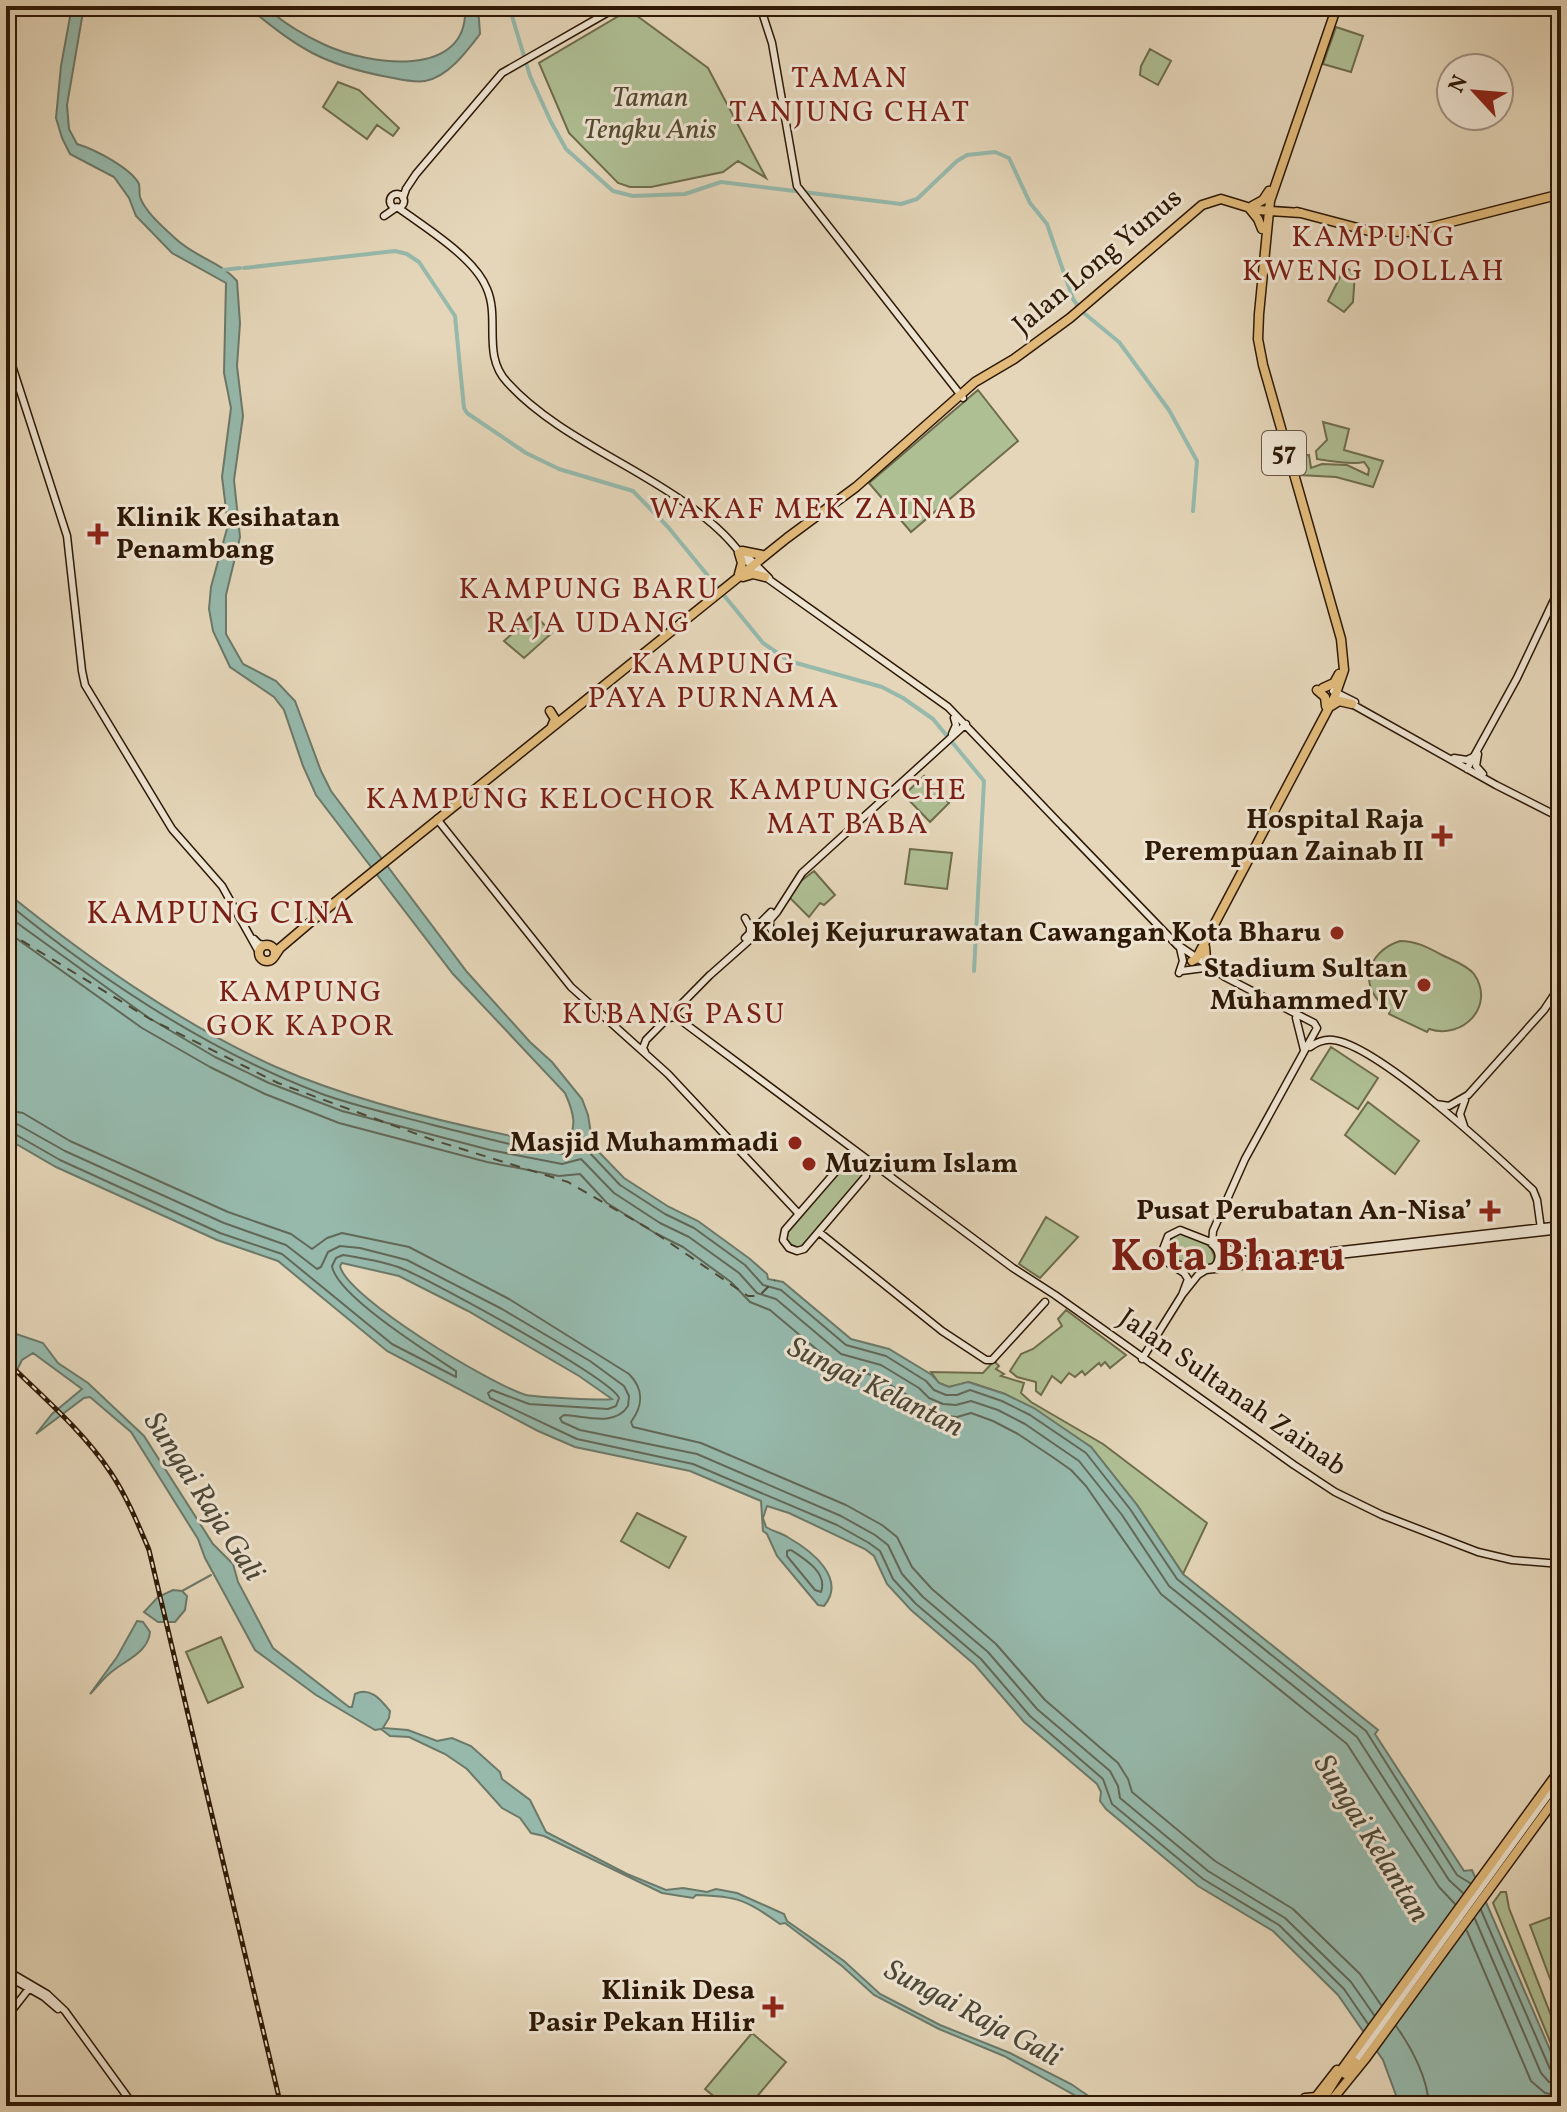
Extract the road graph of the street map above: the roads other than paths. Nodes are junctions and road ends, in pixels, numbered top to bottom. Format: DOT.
graph roads {
  1 [pos="619,6"];
  2 [pos="760,6"];
  3 [pos="1335,6"];
  4 [pos="411,182"];
  5 [pos="1271,191"];
  6 [pos="1561,194"];
  7 [pos="394,195"];
  8 [pos="404,200"];
  9 [pos="394,205"];
  10 [pos="1250,207"];
  11 [pos="1267,210"];
  12 [pos="1287,211"];
  13 [pos="415,220"];
  14 [pos="1264,229"];
  15 [pos="6,347"];
  16 [pos="960,398"];
  17 [pos="741,552"];
  18 [pos="766,554"];
  19 [pos="753,564"];
  20 [pos="768,578"];
  21 [pos="730,583"];
  22 [pos="1561,585"];
  23 [pos="1341,676"];
  24 [pos="1334,694"];
  25 [pos="934,697"];
  26 [pos="1350,700"];
  27 [pos="1326,709"];
  28 [pos="550,711"];
  29 [pos="954,718"];
  30 [pos="964,725"];
  31 [pos="552,726"];
  32 [pos="953,735"];
  33 [pos="971,735"];
  34 [pos="988,749"];
  35 [pos="1477,752"];
  36 [pos="1454,758"];
  37 [pos="1469,768"];
  38 [pos="1483,774"];
  39 [pos="1561,816"];
  40 [pos="437,819"];
  41 [pos="768,918"];
  42 [pos="313,920"];
  43 [pos="247,930"];
  44 [pos="767,935"];
  45 [pos="751,936"];
  46 [pos="776,937"];
  47 [pos="1205,942"];
  48 [pos="268,945"];
  49 [pos="1179,947"];
  50 [pos="260,954"];
  51 [pos="274,957"];
  52 [pos="1194,959"];
  53 [pos="1209,969"];
  54 [pos="1560,980"];
  55 [pos="678,1007"];
  56 [pos="1296,1018"];
  57 [pos="679,1019"];
  58 [pos="665,1020"];
  59 [pos="1312,1038"];
  60 [pos="629,1039"];
  61 [pos="646,1040"];
  62 [pos="645,1052"];
  63 [pos="1304,1052"];
  64 [pos="1468,1095"];
  65 [pos="1433,1102"];
  66 [pos="1466,1129"];
  67 [pos="861,1155"];
  68 [pos="879,1168"];
  69 [pos="866,1176"];
  70 [pos="799,1214"];
  71 [pos="1561,1228"];
  72 [pos="1543,1230"];
  73 [pos="819,1232"];
  74 [pos="1212,1244"];
  75 [pos="1152,1253"];
  76 [pos="1240,1267"];
  77 [pos="1206,1270"];
  78 [pos="1191,1284"];
  79 [pos="1038,1285"];
  80 [pos="1182,1295"];
  81 [pos="1061,1301"];
  82 [pos="1045,1302"];
  83 [pos="1142,1359"];
  84 [pos="1561,1564"];
  85 [pos="1561,1761"];
  86 [pos="1561,1768"];
  87 [pos="1561,1778"];
  88 [pos="1561,1791"];
  89 [pos="1561,1798"];
  90 [pos="1509,1839"];
  91 [pos="1520,1847"];
  92 [pos="6,1973"];
  93 [pos="15,1980"];
  94 [pos="30,1986"];
  95 [pos="44,1997"];
  96 [pos="20,2000"];
  97 [pos="6,2018"];
  98 [pos="78,2028"];
  99 [pos="1359,2056"];
  100 [pos="1342,2069"];
  101 [pos="1313,2104"];
  102 [pos="134,2106"];
  103 [pos="1326,2106"];
  1 -- 4 [label="main road"];
  2 -- 16 [label="main road"];
  3 -- 5 [label="main road, 57"];
  4 -- 7 [label="main road"];
  4 -- 8 [label="main road"];
  5 -- 10 [label="main road"];
  5 -- 11 [label="main road, 57"];
  5 -- 12 [label="main road"];
  6 -- 12 [label="main road, Jalan Long Yunus"];
  7 -- 8 [label="main road"];
  7 -- 9 [label="main road"];
  8 -- 9 [label="main road"];
  8 -- 13 [label="main road"];
  9 -- 13 [label="main road"];
  10 -- 11 [label="main road, Jalan Long Yunus"];
  10 -- 14 [label="main road"];
  10 -- 16 [label="main road, Jalan Long Yunus"];
  11 -- 12 [label="main road, Jalan Long Yunus"];
  11 -- 14 [label="main road, 57"];
  12 -- 14 [label="main road"];
  13 -- 17 [label="main road"];
  14 -- 23 [label="main road, 57"];
  15 -- 43 [label="main road"];
  16 -- 18 [label="main road, Jalan Long Yunus"];
  17 -- 18 [label="main road"];
  17 -- 19 [label="main road"];
  17 -- 21 [label="main road"];
  18 -- 19 [label="main road, Jalan Long Yunus"];
  18 -- 20 [label="main road"];
  19 -- 20 [label="main road"];
  19 -- 21 [label="main road, Jalan Long Yunus"];
  20 -- 21 [label="main road"];
  20 -- 25 [label="main road"];
  21 -- 31 [label="main road, Jalan Long Yunus"];
  22 -- 35 [label="main road"];
  23 -- 24 [label="main road"];
  23 -- 26 [label="main road"];
  23 -- 27 [label="main road"];
  24 -- 26 [label="main road"];
  24 -- 27 [label="main road"];
  25 -- 29 [label="main road"];
  25 -- 30 [label="main road"];
  26 -- 27 [label="main road"];
  26 -- 36 [label="main road"];
  26 -- 37 [label="main road"];
  27 -- 47 [label="main road"];
  27 -- 52 [label="main road"];
  28 -- 31 [label="main road"];
  29 -- 30 [label="main road"];
  29 -- 32 [label="main road"];
  30 -- 32 [label="main road"];
  30 -- 33 [label="main road"];
  30 -- 34 [label="main road"];
  31 -- 40 [label="main road, Jalan Long Yunus"];
  32 -- 33 [label="main road"];
  32 -- 41 [label="main road"];
  33 -- 34 [label="main road"];
  34 -- 49 [label="main road"];
  35 -- 36 [label="main road"];
  35 -- 37 [label="main road"];
  35 -- 38 [label="main road"];
  36 -- 37 [label="main road"];
  37 -- 38 [label="main road"];
  37 -- 39 [label="main road"];
  38 -- 39 [label="main road"];
  40 -- 42 [label="main road, Jalan Long Yunus"];
  40 -- 60 [label="main road"];
  41 -- 45 [label="main road"];
  41 -- 45 [label="main road"];
  41 -- 45 [label="main road"];
  41 -- 46 [label="main road"];
  42 -- 48 [label="main road"];
  42 -- 51 [label="main road"];
  43 -- 48 [label="main road"];
  43 -- 50 [label="main road"];
  44 -- 45 [label="main road"];
  45 -- 55 [label="main road"];
  47 -- 52 [label="main road"];
  47 -- 53 [label="main road"];
  48 -- 50 [label="main road"];
  48 -- 51 [label="main road"];
  49 -- 52 [label="main road"];
  49 -- 53 [label="main road"];
  50 -- 51 [label="main road"];
  52 -- 53 [label="main road"];
  53 -- 56 [label="main road"];
  53 -- 59 [label="main road"];
  54 -- 64 [label="main road"];
  55 -- 57 [label="main road"];
  55 -- 58 [label="main road"];
  56 -- 59 [label="main road"];
  56 -- 63 [label="main road"];
  57 -- 58 [label="main road"];
  57 -- 67 [label="main road, Jalan Sultanah Zainab"];
  58 -- 61 [label="main road"];
  59 -- 63 [label="main road"];
  60 -- 61 [label="main road"];
  60 -- 62 [label="main road"];
  61 -- 62 [label="main road"];
  62 -- 70 [label="main road"];
  63 -- 65 [label="main road"];
  63 -- 74 [label="main road"];
  64 -- 65 [label="main road"];
  64 -- 66 [label="main road"];
  65 -- 66 [label="main road"];
  66 -- 72 [label="main road"];
  67 -- 68 [label="main road, Jalan Sultanah Zainab"];
  67 -- 69 [label="main road"];
  67 -- 70 [label="main road"];
  68 -- 69 [label="main road"];
  68 -- 79 [label="main road, Jalan Sultanah Zainab"];
  69 -- 73 [label="main road"];
  70 -- 73 [label="main road"];
  71 -- 72 [label="main road"];
  72 -- 74 [label="main road"];
  72 -- 76 [label="main road"];
  73 -- 82 [label="main road"];
  74 -- 77 [label="main road"];
  74 -- 77 [label="main road"];
  75 -- 80 [label="main road"];
  76 -- 77 [label="main road"];
  76 -- 78 [label="main road"];
  77 -- 78 [label="main road"];
  78 -- 80 [label="main road"];
  79 -- 81 [label="main road, Jalan Sultanah Zainab"];
  79 -- 82 [label="main road"];
  80 -- 83 [label="main road"];
  81 -- 82 [label="main road"];
  81 -- 83 [label="main road, Jalan Sultanah Zainab"];
  83 -- 84 [label="main road, Jalan Sultanah Zainab"];
  85 -- 90 [label="main road"];
  86 -- 90 [label="main road"];
  87 -- 99 [label="main road"];
  88 -- 91 [label="main road"];
  89 -- 91 [label="main road"];
  90 -- 99 [label="main road"];
  91 -- 99 [label="main road"];
  92 -- 93 [label="main road"];
  92 -- 94 [label="main road"];
  93 -- 94 [label="main road"];
  93 -- 96 [label="main road"];
  94 -- 95 [label="main road"];
  94 -- 96 [label="main road"];
  94 -- 98 [label="main road"];
  95 -- 96 [label="main road"];
  95 -- 98 [label="main road"];
  96 -- 97 [label="main road"];
  98 -- 102 [label="main road"];
  99 -- 100 [label="main road"];
  99 -- 101 [label="main road"];
  99 -- 103 [label="main road"];
  100 -- 101 [label="main road"];
  100 -- 101 [label="main road"];
}
